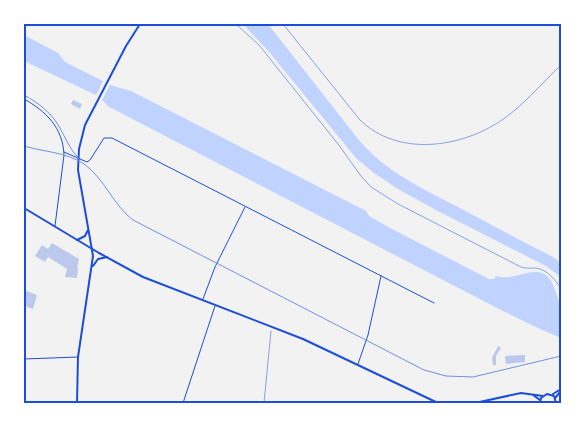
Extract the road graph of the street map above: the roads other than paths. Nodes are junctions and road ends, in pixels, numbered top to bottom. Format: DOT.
graph roads {
  1 [pos="140,24"];
  2 [pos="24,98"];
  3 [pos="64,152"];
  4 [pos="245,206"];
  5 [pos="24,208"];
  6 [pos="55,227"];
  7 [pos="88,227"];
  8 [pos="77,240"];
  9 [pos="92,249"];
  10 [pos="106,257"];
  11 [pos="92,268"];
  12 [pos="381,276"];
  13 [pos="202,300"];
  14 [pos="434,303"];
  15 [pos="215,305"];
  16 [pos="78,357"];
  17 [pos="24,359"];
  18 [pos="358,365"];
  19 [pos="561,390"];
  20 [pos="533,394"];
  21 [pos="552,395"];
  22 [pos="543,396"];
  23 [pos="555,398"];
  24 [pos="540,402"];
  25 [pos="77,403"];
  26 [pos="183,403"];
  27 [pos="438,403"];
  28 [pos="476,403"];
  29 [pos="556,403"];
  1 -- 7 [label="street"];
  2 -- 3 [label="street"];
  3 -- 4 [label="street"];
  3 -- 6 [label="street"];
  4 -- 12 [label="street"];
  4 -- 13 [label="street"];
  5 -- 6 [label="street"];
  6 -- 8 [label="street"];
  7 -- 8 [label="street"];
  7 -- 9 [label="street"];
  8 -- 9 [label="street"];
  9 -- 10 [label="street"];
  9 -- 11 [label="street"];
  10 -- 11 [label="street"];
  10 -- 13 [label="street"];
  11 -- 16 [label="street"];
  12 -- 14 [label="street"];
  12 -- 18 [label="street"];
  13 -- 15 [label="street"];
  15 -- 18 [label="street"];
  15 -- 26 [label="street"];
  16 -- 17 [label="street"];
  16 -- 25 [label="street"];
  18 -- 27 [label="street"];
  19 -- 21 [label="street"];
  19 -- 23 [label="street"];
  20 -- 22 [label="street"];
  20 -- 24 [label="street"];
  20 -- 28 [label="street"];
  21 -- 22 [label="street"];
  21 -- 23 [label="street"];
  22 -- 24 [label="street"];
  23 -- 29 [label="street"];
}
